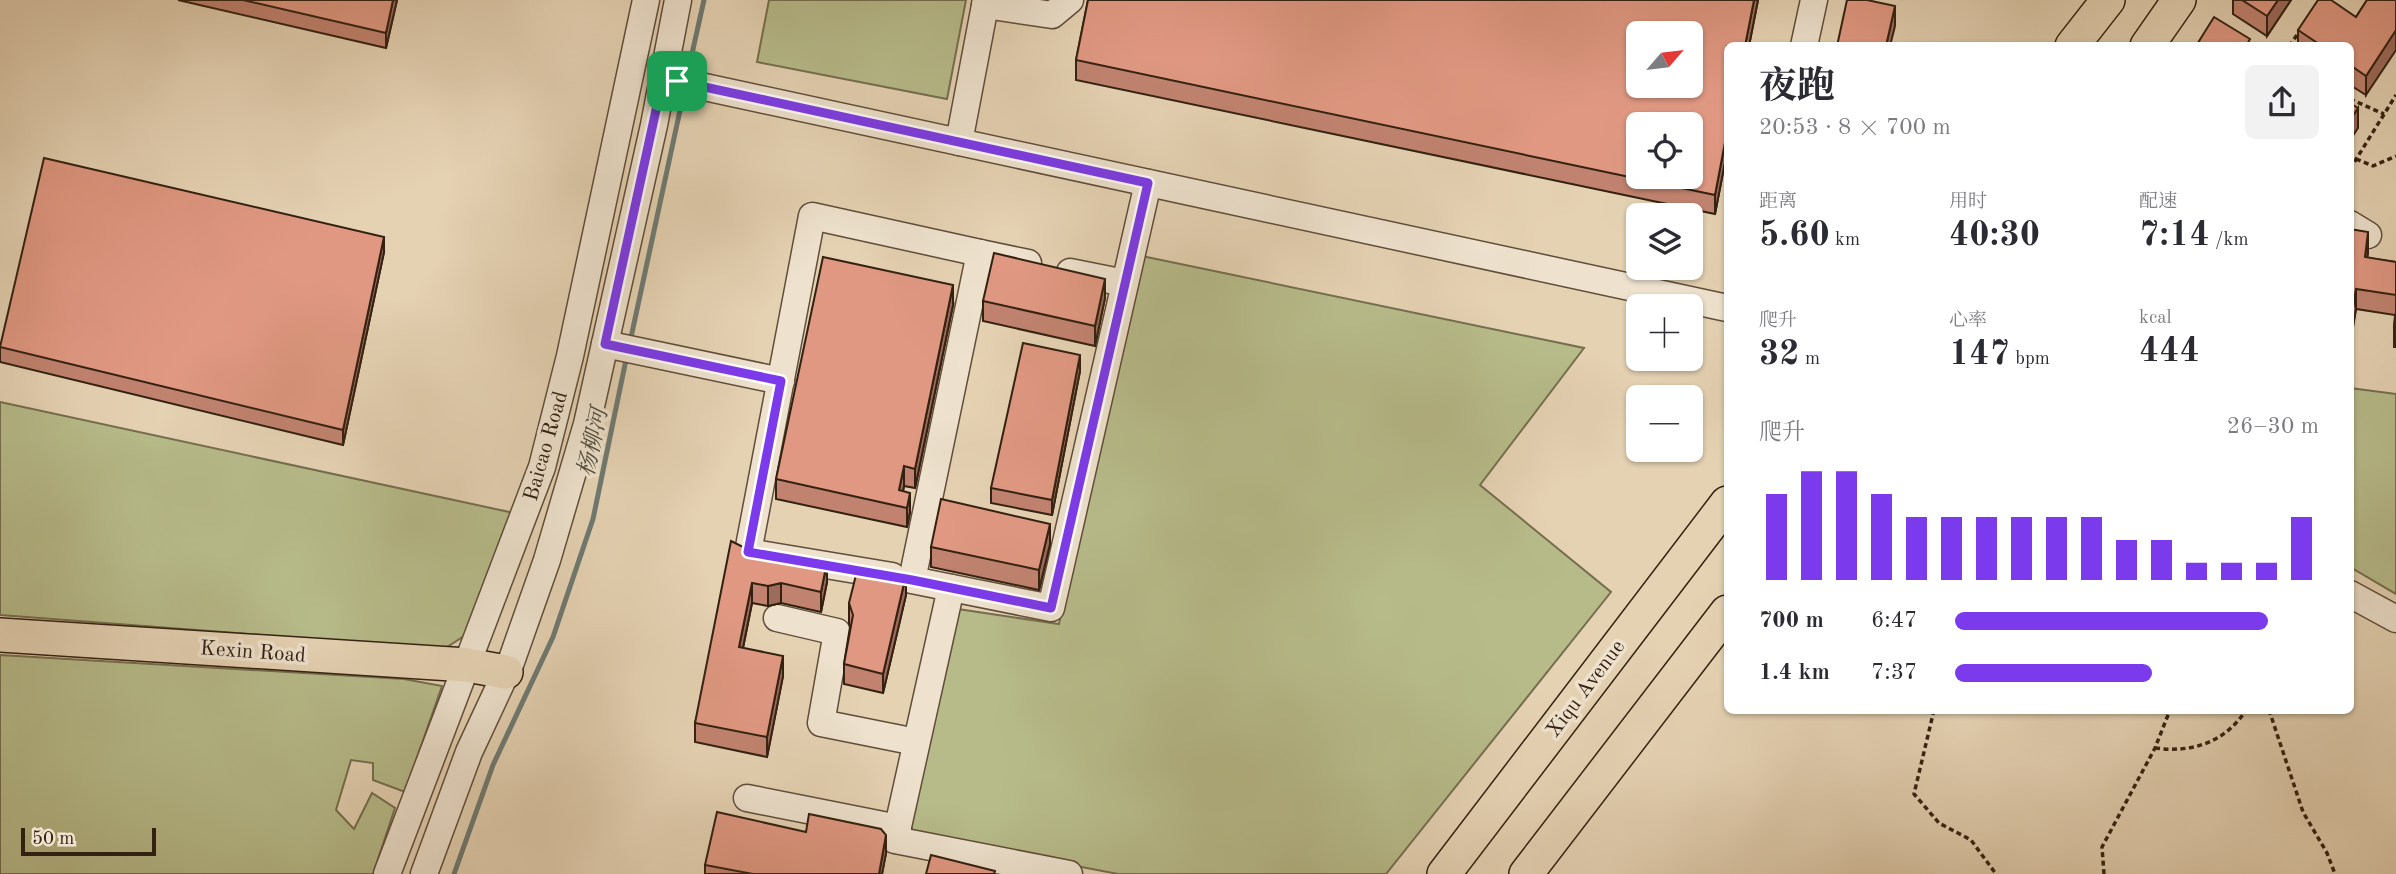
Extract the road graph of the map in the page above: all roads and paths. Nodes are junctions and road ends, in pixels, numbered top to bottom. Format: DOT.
graph roads {
  1 [pos="646,0"];
  2 [pos="678,0"];
  3 [pos="1069,0"];
  4 [pos="1814,0"];
  5 [pos="2108,0"];
  6 [pos="2179,0"];
  7 [pos="986,3"];
  8 [pos="2308,21"];
  9 [pos="1805,42"];
  10 [pos="2076,42"];
  11 [pos="2150,42"];
  12 [pos="2291,42"];
  13 [pos="678,81"];
  14 [pos="2396,95"];
  15 [pos="2354,101"];
  16 [pos="2384,114"];
  17 [pos="959,142"];
  18 [pos="2396,156"];
  19 [pos="2356,159"];
  20 [pos="2354,162"];
  21 [pos="1148,183"];
  22 [pos="980,253"];
  23 [pos="1125,283"];
  24 [pos="1724,307"];
  25 [pos="621,348"];
  26 [pos="781,381"];
  27 [pos="1724,507"];
  28 [pos="912,580"];
  29 [pos="951,588"];
  30 [pos="2354,596"];
  31 [pos="1724,615"];
  32 [pos="777,618"];
  33 [pos="2396,619"];
  34 [pos="0,635"];
  35 [pos="467,665"];
  36 [pos="506,672"];
  37 [pos="1933,714"];
  38 [pos="2168,714"];
  39 [pos="2244,714"];
  40 [pos="2270,714"];
  41 [pos="916,742"];
  42 [pos="2155,748"];
  43 [pos="747,798"];
  44 [pos="898,828"];
  45 [pos="387,874"];
  46 [pos="424,874"];
  47 [pos="1069,874"];
  48 [pos="1444,874"];
  49 [pos="1526,874"];
  50 [pos="1996,874"];
  51 [pos="2104,874"];
  52 [pos="2335,874"];
  1 -- 35 [label="street, Baicao Road"];
  2 -- 13 [label="street, Baicao Road"];
  3 -- 7 [label="street"];
  4 -- 9 [label="street"];
  5 -- 10 [label="main road"];
  6 -- 11 [label="main road"];
  7 -- 17 [label="street"];
  8 -- 12 [label="path"];
  13 -- 17 [label="street"];
  13 -- 25 [label="street, Baicao Road"];
  14 -- 16 [label="path"];
  15 -- 16 [label="path"];
  16 -- 19 [label="path"];
  17 -- 21 [label="street"];
  18 -- 19 [label="path"];
  19 -- 20 [label="path"];
  21 -- 23 [label="street"];
  21 -- 24 [label="street"];
  22 -- 23 [label="street"];
  22 -- 26 [label="street"];
  22 -- 28 [label="street"];
  23 -- 29 [label="street"];
  25 -- 26 [label="street"];
  25 -- 36 [label="street, Baicao Road"];
  26 -- 28 [label="street"];
  27 -- 48 [label="main road, Xiqu Avenue"];
  28 -- 29 [label="street"];
  29 -- 41 [label="street"];
  30 -- 33 [label="street"];
  31 -- 49 [label="main road"];
  32 -- 41 [label="street"];
  34 -- 35 [label="main road, Kexin Road"];
  35 -- 36 [label="main road, Kexin Road"];
  35 -- 45 [label="street, Baicao Road"];
  36 -- 46 [label="street, Baicao Road"];
  37 -- 50 [label="path"];
  38 -- 42 [label="path"];
  39 -- 42 [label="path"];
  40 -- 52 [label="path"];
  41 -- 44 [label="street"];
  42 -- 51 [label="path"];
  43 -- 44 [label="street"];
  44 -- 47 [label="street"];
}
